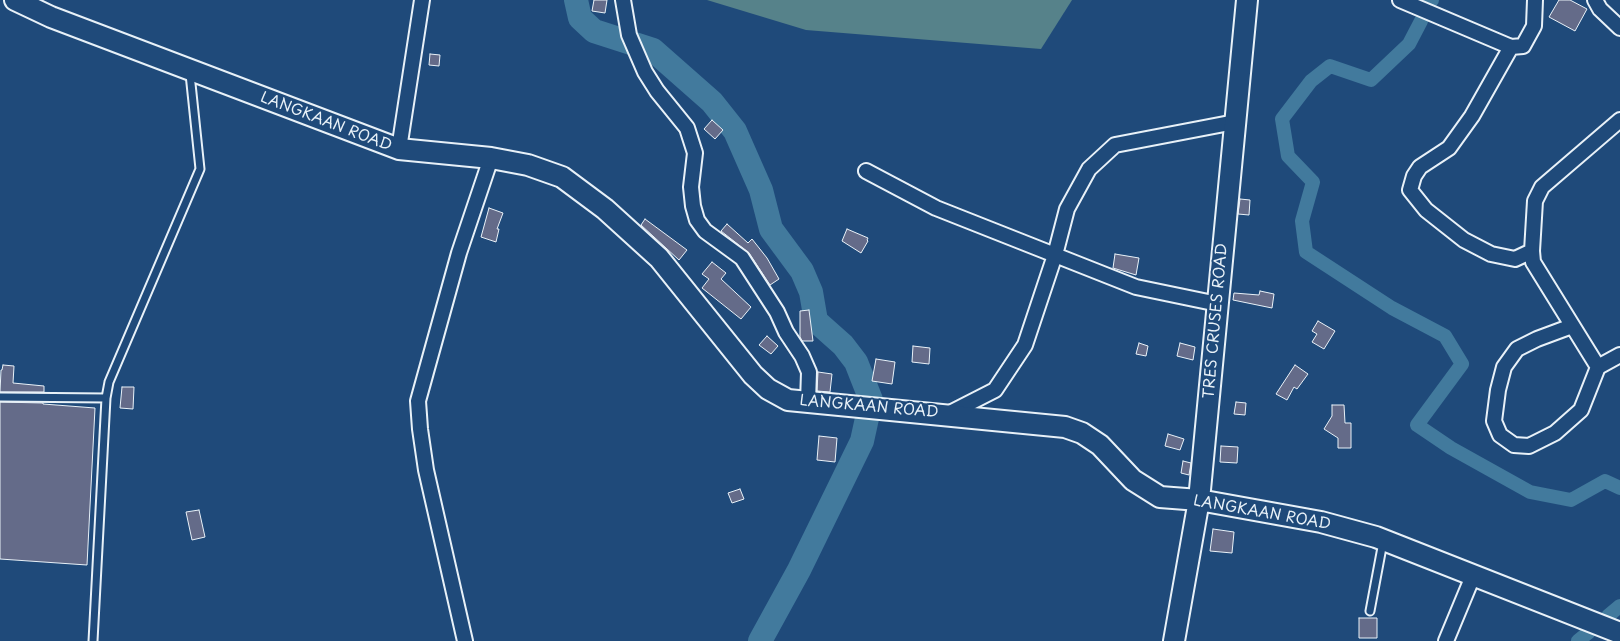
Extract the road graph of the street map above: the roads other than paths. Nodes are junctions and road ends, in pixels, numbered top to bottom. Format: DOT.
graph roads {
  1 [pos="15,0"];
  2 [pos="422,0"];
  3 [pos="623,0"];
  4 [pos="1247,0"];
  5 [pos="1400,0"];
  6 [pos="1535,0"];
  7 [pos="1595,0"];
  8 [pos="1620,28"];
  9 [pos="1511,47"];
  10 [pos="190,71"];
  11 [pos="1620,120"];
  12 [pos="1236,122"];
  13 [pos="398,149"];
  14 [pos="491,158"];
  15 [pos="866,171"];
  16 [pos="1532,251"];
  17 [pos="1055,255"];
  18 [pos="1218,304"];
  19 [pos="1572,326"];
  20 [pos="1620,355"];
  21 [pos="1598,367"];
  22 [pos="0,397"];
  23 [pos="106,398"];
  24 [pos="808,402"];
  25 [pos="946,415"];
  26 [pos="1199,500"];
  27 [pos="1383,540"];
  28 [pos="1473,576"];
  29 [pos="1370,611"];
  30 [pos="1620,633"];
  31 [pos="93,641"];
  32 [pos="465,641"];
  33 [pos="1174,641"];
  34 [pos="1446,641"];
  1 -- 10 [label="street, LANGKAAN ROAD"];
  2 -- 13 [label="street"];
  3 -- 24 [label="street"];
  4 -- 12 [label="street, TRES CRUSES ROAD"];
  5 -- 9 [label="street"];
  6 -- 9 [label="street"];
  7 -- 8 [label="street"];
  9 -- 16 [label="street"];
  10 -- 13 [label="street, LANGKAAN ROAD"];
  10 -- 23 [label="lane"];
  11 -- 16 [label="street"];
  12 -- 17 [label="street"];
  12 -- 18 [label="street, TRES CRUSES ROAD"];
  13 -- 14 [label="street, LANGKAAN ROAD"];
  14 -- 24 [label="street, LANGKAAN ROAD"];
  14 -- 32 [label="street"];
  15 -- 17 [label="street"];
  16 -- 19 [label="street"];
  17 -- 18 [label="street"];
  17 -- 25 [label="street"];
  18 -- 26 [label="street, TRES CRUSES ROAD"];
  19 -- 21 [label="street"];
  19 -- 21 [label="street"];
  20 -- 21 [label="street"];
  22 -- 23 [label="lane"];
  23 -- 31 [label="lane"];
  24 -- 25 [label="street, LANGKAAN ROAD"];
  25 -- 26 [label="street, LANGKAAN ROAD"];
  26 -- 27 [label="street, LANGKAAN ROAD"];
  26 -- 33 [label="street, TRES CRUSES ROAD"];
  27 -- 28 [label="street, LANGKAAN ROAD"];
  27 -- 29 [label="lane"];
  28 -- 30 [label="street, LANGKAAN ROAD"];
  28 -- 34 [label="street"];
}
